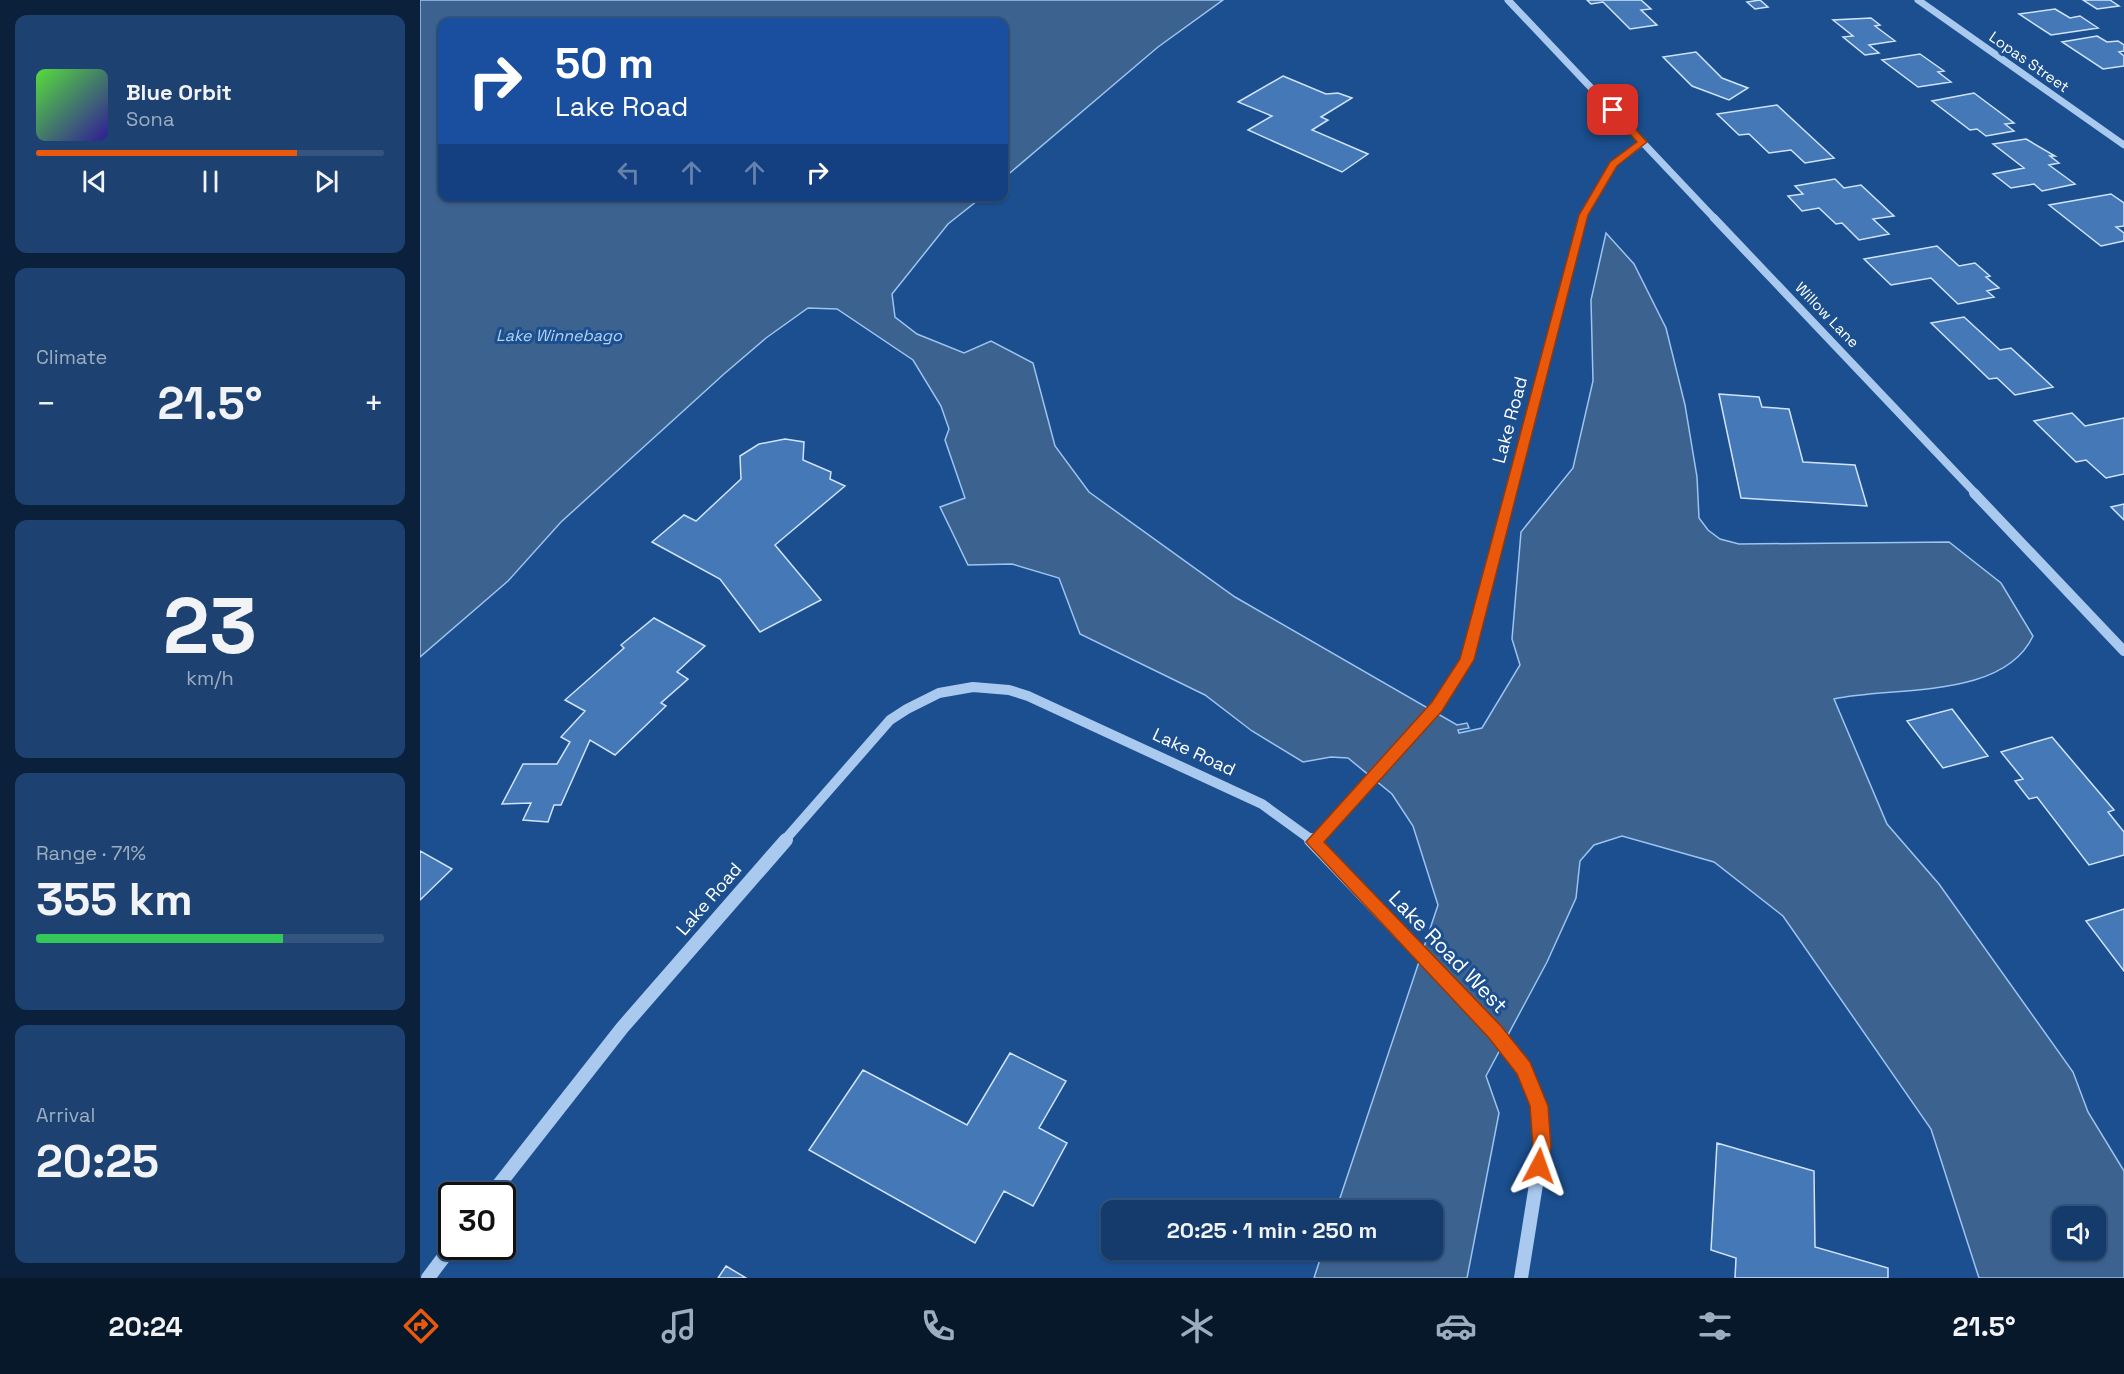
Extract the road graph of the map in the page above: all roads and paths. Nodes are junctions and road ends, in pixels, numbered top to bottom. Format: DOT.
graph roads {
  1 [pos="1508,0"];
  2 [pos="1918,0"];
  3 [pos="1642,142"];
  4 [pos="2124,145"];
  5 [pos="2124,651"];
  6 [pos="1314,842"];
  7 [pos="501,1182"];
  8 [pos="442,1260"];
  9 [pos="428,1278"];
  10 [pos="1521,1278"];
  1 -- 3 [label="street, Willow Lane"];
  2 -- 4 [label="street, Lopas Street"];
  3 -- 5 [label="street, Willow Lane"];
  3 -- 6 [label="street, Lake Road"];
  6 -- 7 [label="street, Lake Road"];
  6 -- 10 [label="street, Lake Road West"];
  8 -- 9 [label="street"];
}
